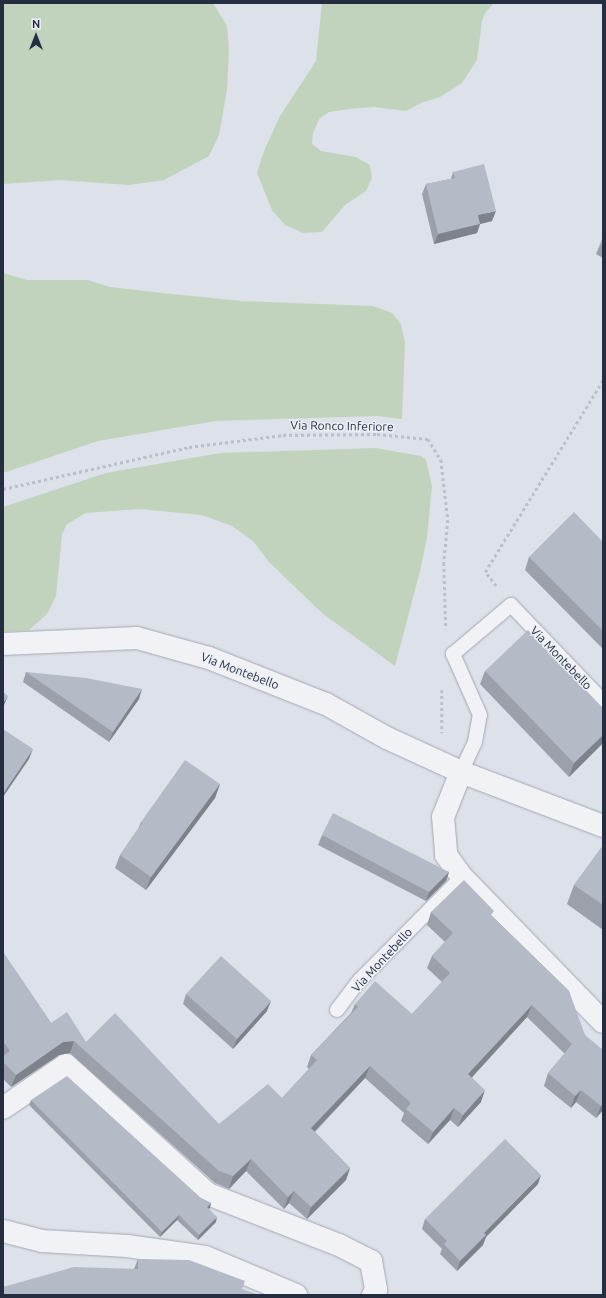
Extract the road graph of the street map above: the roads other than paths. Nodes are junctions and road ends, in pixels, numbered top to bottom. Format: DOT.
graph roads {
  1 [pos="3,644"];
  2 [pos="603,701"];
  3 [pos="452,768"];
  4 [pos="603,826"];
  5 [pos="462,878"];
  6 [pos="338,1010"];
  7 [pos="603,1022"];
  8 [pos="3,1108"];
  9 [pos="3,1231"];
  10 [pos="296,1295"];
  11 [pos="374,1295"];
  1 -- 3 [label="street, Via Montebello"];
  2 -- 3 [label="lane, Via Montebello"];
  3 -- 4 [label="street, Via Montebello"];
  3 -- 5 [label="street"];
  5 -- 6 [label="lane, Via Montebello"];
  5 -- 7 [label="street"];
  8 -- 11 [label="street"];
  9 -- 10 [label="street"];
}
